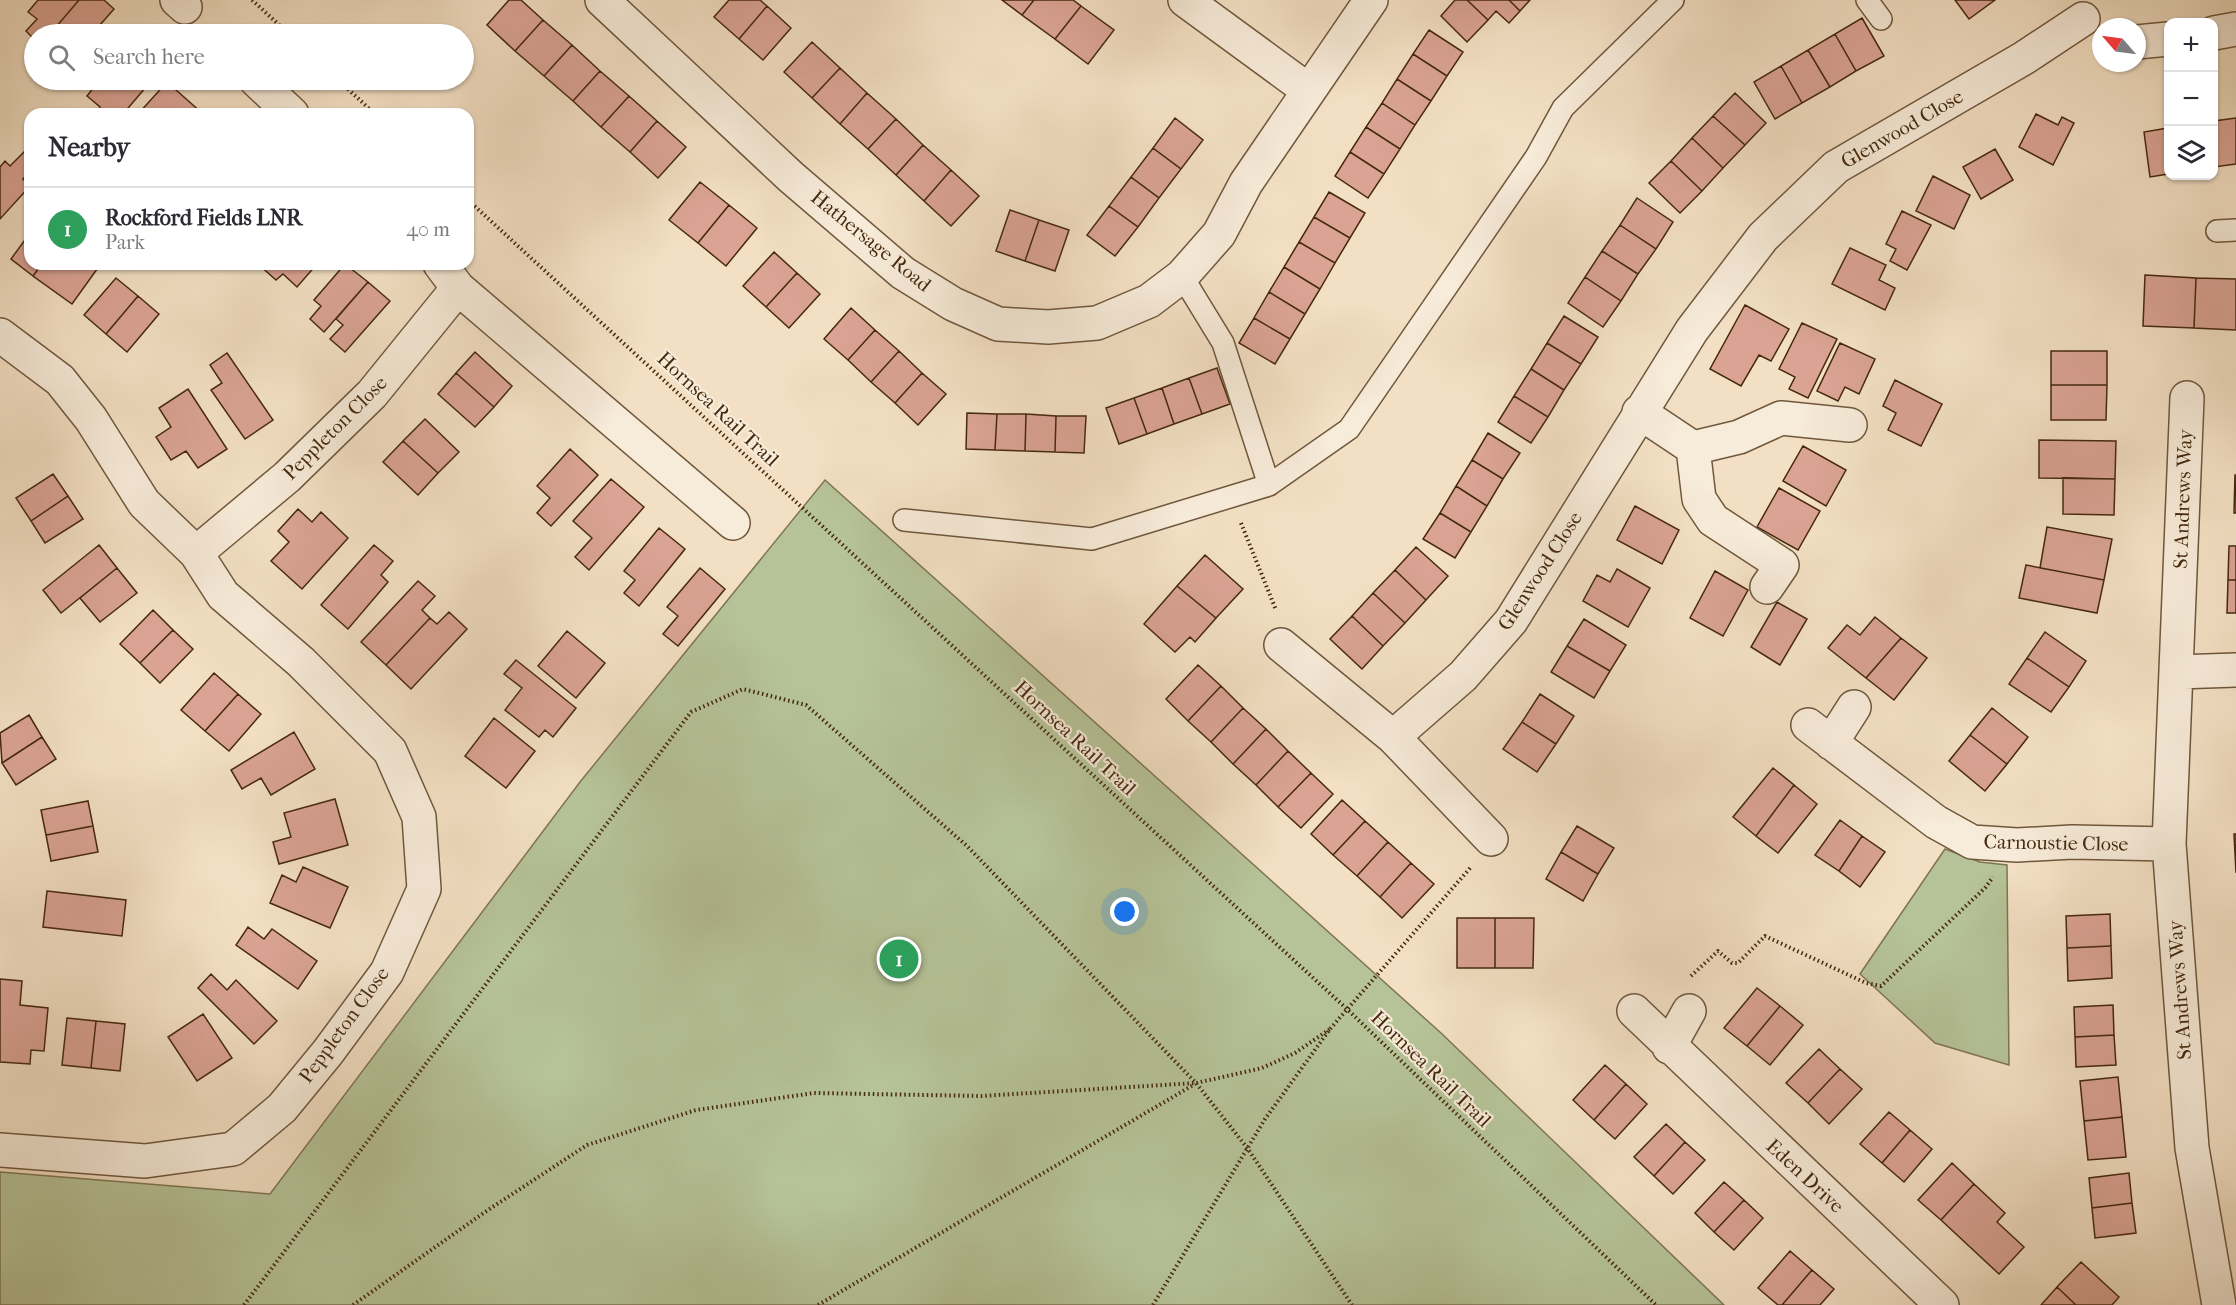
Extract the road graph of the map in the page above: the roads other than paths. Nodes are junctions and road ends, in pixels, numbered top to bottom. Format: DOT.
graph roads {
  1 [pos="603,0"];
  2 [pos="1185,0"];
  3 [pos="1371,0"];
  4 [pos="1672,0"];
  5 [pos="1867,0"];
  6 [pos="2086,17"];
  7 [pos="1881,19"];
  8 [pos="2236,29"];
  9 [pos="2218,32"];
  10 [pos="2164,39"];
  11 [pos="2146,41"];
  12 [pos="267,90"];
  13 [pos="1308,90"];
  14 [pos="286,108"];
  15 [pos="449,276"];
  16 [pos="1182,276"];
  17 [pos="0,335"];
  18 [pos="2187,398"];
  19 [pos="1639,412"];
  20 [pos="1850,425"];
  21 [pos="1693,448"];
  22 [pos="1269,485"];
  23 [pos="904,520"];
  24 [pos="733,523"];
  25 [pos="196,553"];
  26 [pos="1767,587"];
  27 [pos="1281,645"];
  28 [pos="2236,670"];
  29 [pos="2177,672"];
  30 [pos="1854,707"];
  31 [pos="1393,737"];
  32 [pos="1491,839"];
  33 [pos="2169,844"];
  34 [pos="1634,1011"];
  35 [pos="1689,1011"];
  36 [pos="1669,1047"];
  37 [pos="0,1150"];
  38 [pos="1942,1305"];
  39 [pos="2219,1305"];
  1 -- 16 [label="street, Hathersage Road"];
  2 -- 13 [label="street"];
  3 -- 13 [label="street, Hathersage Road"];
  4 -- 22 [label="lane"];
  5 -- 7 [label="lane"];
  6 -- 19 [label="street, Glenwood Close"];
  8 -- 9 [label="street"];
  10 -- 11 [label="street"];
  12 -- 14 [label="street"];
  13 -- 16 [label="street, Hathersage Road"];
  15 -- 24 [label="street, Peppleton Close"];
  15 -- 25 [label="street, Peppleton Close"];
  16 -- 22 [label="lane"];
  17 -- 25 [label="street, Peppleton Close"];
  18 -- 29 [label="street, St Andrews Way"];
  19 -- 21 [label="street"];
  19 -- 31 [label="street, Glenwood Close"];
  20 -- 21 [label="street"];
  21 -- 26 [label="street"];
  22 -- 23 [label="lane"];
  25 -- 37 [label="street, Peppleton Close"];
  27 -- 31 [label="street"];
  28 -- 29 [label="street"];
  29 -- 33 [label="street, St Andrews Way"];
  30 -- 33 [label="street, Carnoustie Close"];
  31 -- 32 [label="street"];
  33 -- 39 [label="street, St Andrews Way"];
  34 -- 36 [label="street, Eden Drive"];
  35 -- 36 [label="street"];
  36 -- 38 [label="street, Eden Drive"];
}
